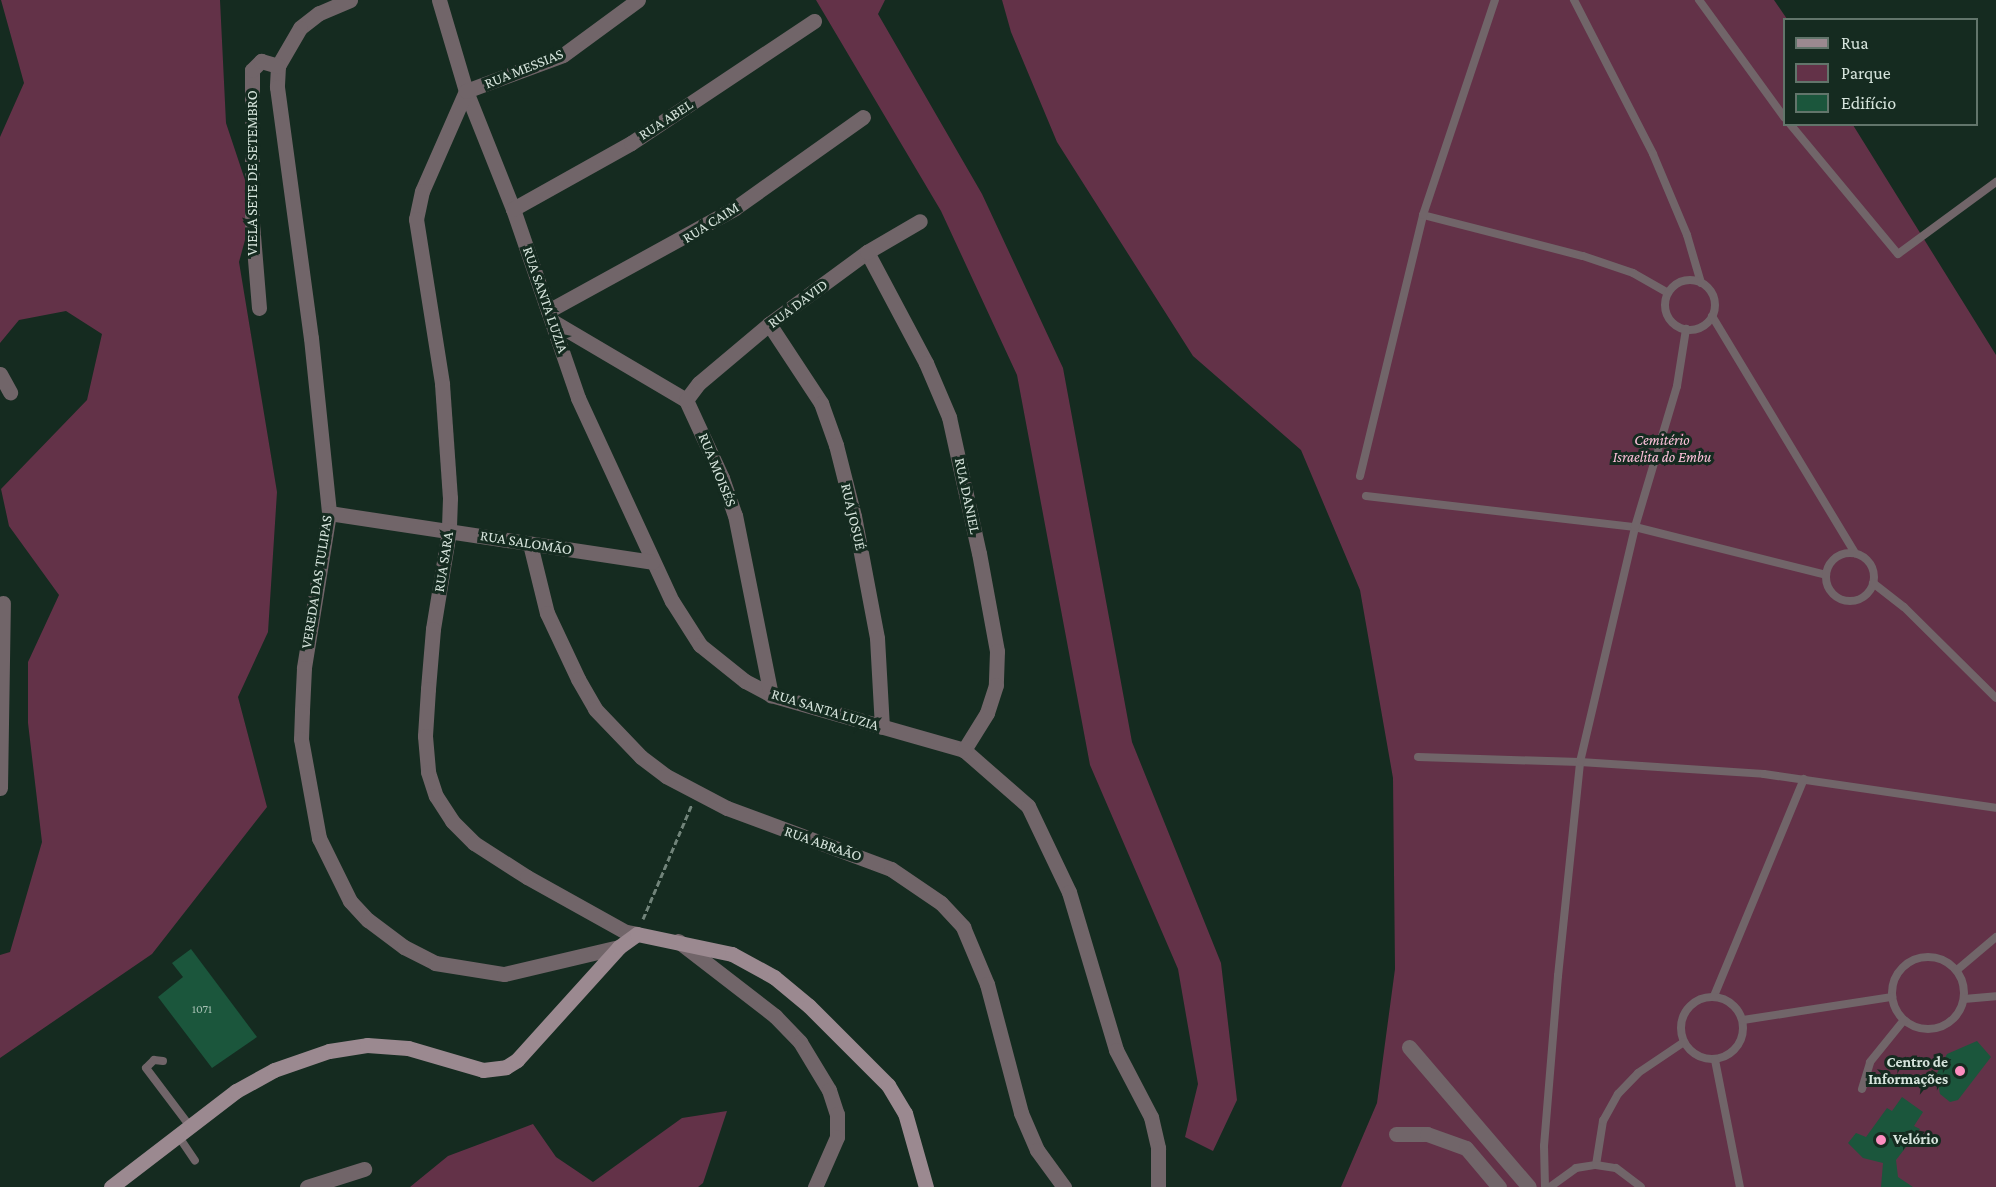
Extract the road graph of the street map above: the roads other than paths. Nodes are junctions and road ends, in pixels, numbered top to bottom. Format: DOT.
graph roads {
  1 [pos="350,0"];
  2 [pos="439,0"];
  3 [pos="638,0"];
  4 [pos="1495,0"];
  5 [pos="1574,0"];
  6 [pos="1699,0"];
  7 [pos="814,21"];
  8 [pos="278,66"];
  9 [pos="466,91"];
  10 [pos="1783,114"];
  11 [pos="863,117"];
  12 [pos="1792,126"];
  13 [pos="1996,182"];
  14 [pos="513,209"];
  15 [pos="1423,214"];
  16 [pos="920,221"];
  17 [pos="867,252"];
  18 [pos="1701,283"];
  19 [pos="1668,293"];
  20 [pos="260,308"];
  21 [pos="550,316"];
  22 [pos="1712,316"];
  23 [pos="769,324"];
  24 [pos="1686,329"];
  25 [pos="0,374"];
  26 [pos="10,392"];
  27 [pos="686,400"];
  28 [pos="1360,476"];
  29 [pos="1366,496"];
  30 [pos="329,513"];
  31 [pos="1635,527"];
  32 [pos="449,531"];
  33 [pos="530,544"];
  34 [pos="1855,553"];
  35 [pos="652,562"];
  36 [pos="1826,575"];
  37 [pos="1873,584"];
  38 [pos="3,603"];
  39 [pos="771,695"];
  40 [pos="1996,698"];
  41 [pos="882,727"];
  42 [pos="964,750"];
  43 [pos="1418,757"];
  44 [pos="1580,762"];
  45 [pos="1804,779"];
  46 [pos="0,788"];
  47 [pos="1996,808"];
  48 [pos="637,934"];
  49 [pos="1996,937"];
  50 [pos="676,940"];
  51 [pos="619,947"];
  52 [pos="1957,970"];
  53 [pos="1714,996"];
  54 [pos="1996,996"];
  55 [pos="1892,997"];
  56 [pos="1964,999"];
  57 [pos="1743,1020"];
  58 [pos="1904,1020"];
  59 [pos="1684,1042"];
  60 [pos="1409,1047"];
  61 [pos="1715,1060"];
  62 [pos="163,1061"];
  63 [pos="1862,1089"];
  64 [pos="183,1129"];
  65 [pos="1396,1134"];
  66 [pos="195,1161"];
  67 [pos="1596,1165"];
  68 [pos="364,1169"];
  69 [pos="111,1187"];
  70 [pos="307,1187"];
  71 [pos="815,1187"];
  72 [pos="926,1187"];
  73 [pos="1064,1187"];
  74 [pos="1158,1187"];
  75 [pos="1499,1187"];
  76 [pos="1529,1187"];
  77 [pos="1545,1187"];
  78 [pos="1550,1187"];
  79 [pos="1641,1187"];
  80 [pos="1740,1187"];
  1 -- 8 [label="street"];
  2 -- 9 [label="street"];
  3 -- 9 [label="street, RUA MESSIAS"];
  4 -- 15 [label="lane"];
  5 -- 18 [label="lane"];
  6 -- 10 [label="lane"];
  7 -- 14 [label="street, RUA ABEL"];
  8 -- 20 [label="street, VIELA SETE DE SETEMBRO"];
  8 -- 30 [label="street, VEREDA DAS TULIPAS"];
  9 -- 14 [label="street, RUA SANTA LUZIA"];
  9 -- 32 [label="street, RUA SARA"];
  11 -- 21 [label="street, RUA CAIM"];
  12 -- 13 [label="lane"];
  14 -- 21 [label="street, RUA SANTA LUZIA"];
  15 -- 19 [label="lane"];
  15 -- 28 [label="lane"];
  16 -- 17 [label="street, RUA DAVID"];
  17 -- 23 [label="street, RUA DAVID"];
  17 -- 42 [label="street, RUA DANIEL"];
  18 -- 19 [label="lane"];
  18 -- 22 [label="lane"];
  19 -- 24 [label="lane"];
  21 -- 27 [label="street"];
  21 -- 35 [label="street, RUA SANTA LUZIA"];
  22 -- 24 [label="lane"];
  22 -- 34 [label="lane"];
  23 -- 27 [label="street, RUA DAVID"];
  23 -- 41 [label="street, RUA JOSUÉ"];
  24 -- 31 [label="lane"];
  25 -- 26 [label="street"];
  27 -- 39 [label="street, RUA MOISÉS"];
  29 -- 31 [label="lane"];
  30 -- 32 [label="street, RUA SALOMÃO"];
  30 -- 51 [label="street, VEREDA DAS TULIPAS"];
  31 -- 36 [label="lane"];
  31 -- 44 [label="lane"];
  32 -- 33 [label="street, RUA SALOMÃO"];
  32 -- 48 [label="street, RUA SARA"];
  33 -- 35 [label="street, RUA SALOMÃO"];
  33 -- 73 [label="street, RUA ABRAÃO"];
  34 -- 36 [label="lane"];
  34 -- 37 [label="lane"];
  35 -- 39 [label="street, RUA SANTA LUZIA"];
  36 -- 37 [label="lane"];
  37 -- 40 [label="lane"];
  38 -- 46 [label="street"];
  39 -- 41 [label="street, RUA SANTA LUZIA"];
  41 -- 42 [label="street, RUA SANTA LUZIA"];
  42 -- 74 [label="street, RUA SANTA LUZIA"];
  43 -- 44 [label="lane"];
  44 -- 45 [label="lane"];
  44 -- 77 [label="lane"];
  45 -- 47 [label="lane"];
  45 -- 53 [label="lane"];
  48 -- 50 [label="main road"];
  48 -- 51 [label="main road"];
  49 -- 52 [label="lane"];
  50 -- 71 [label="street"];
  50 -- 72 [label="main road"];
  51 -- 64 [label="main road"];
  52 -- 55 [label="lane"];
  52 -- 56 [label="lane"];
  53 -- 57 [label="lane"];
  53 -- 59 [label="lane"];
  54 -- 56 [label="lane"];
  55 -- 57 [label="lane"];
  55 -- 58 [label="lane"];
  56 -- 58 [label="lane"];
  57 -- 61 [label="lane"];
  58 -- 63 [label="lane"];
  59 -- 61 [label="lane"];
  59 -- 67 [label="lane"];
  60 -- 76 [label="street"];
  61 -- 80 [label="lane"];
  62 -- 64 [label="lane"];
  64 -- 66 [label="lane"];
  64 -- 69 [label="main road"];
  65 -- 75 [label="street"];
  67 -- 78 [label="lane"];
  67 -- 79 [label="lane"];
  68 -- 70 [label="street"];
}
